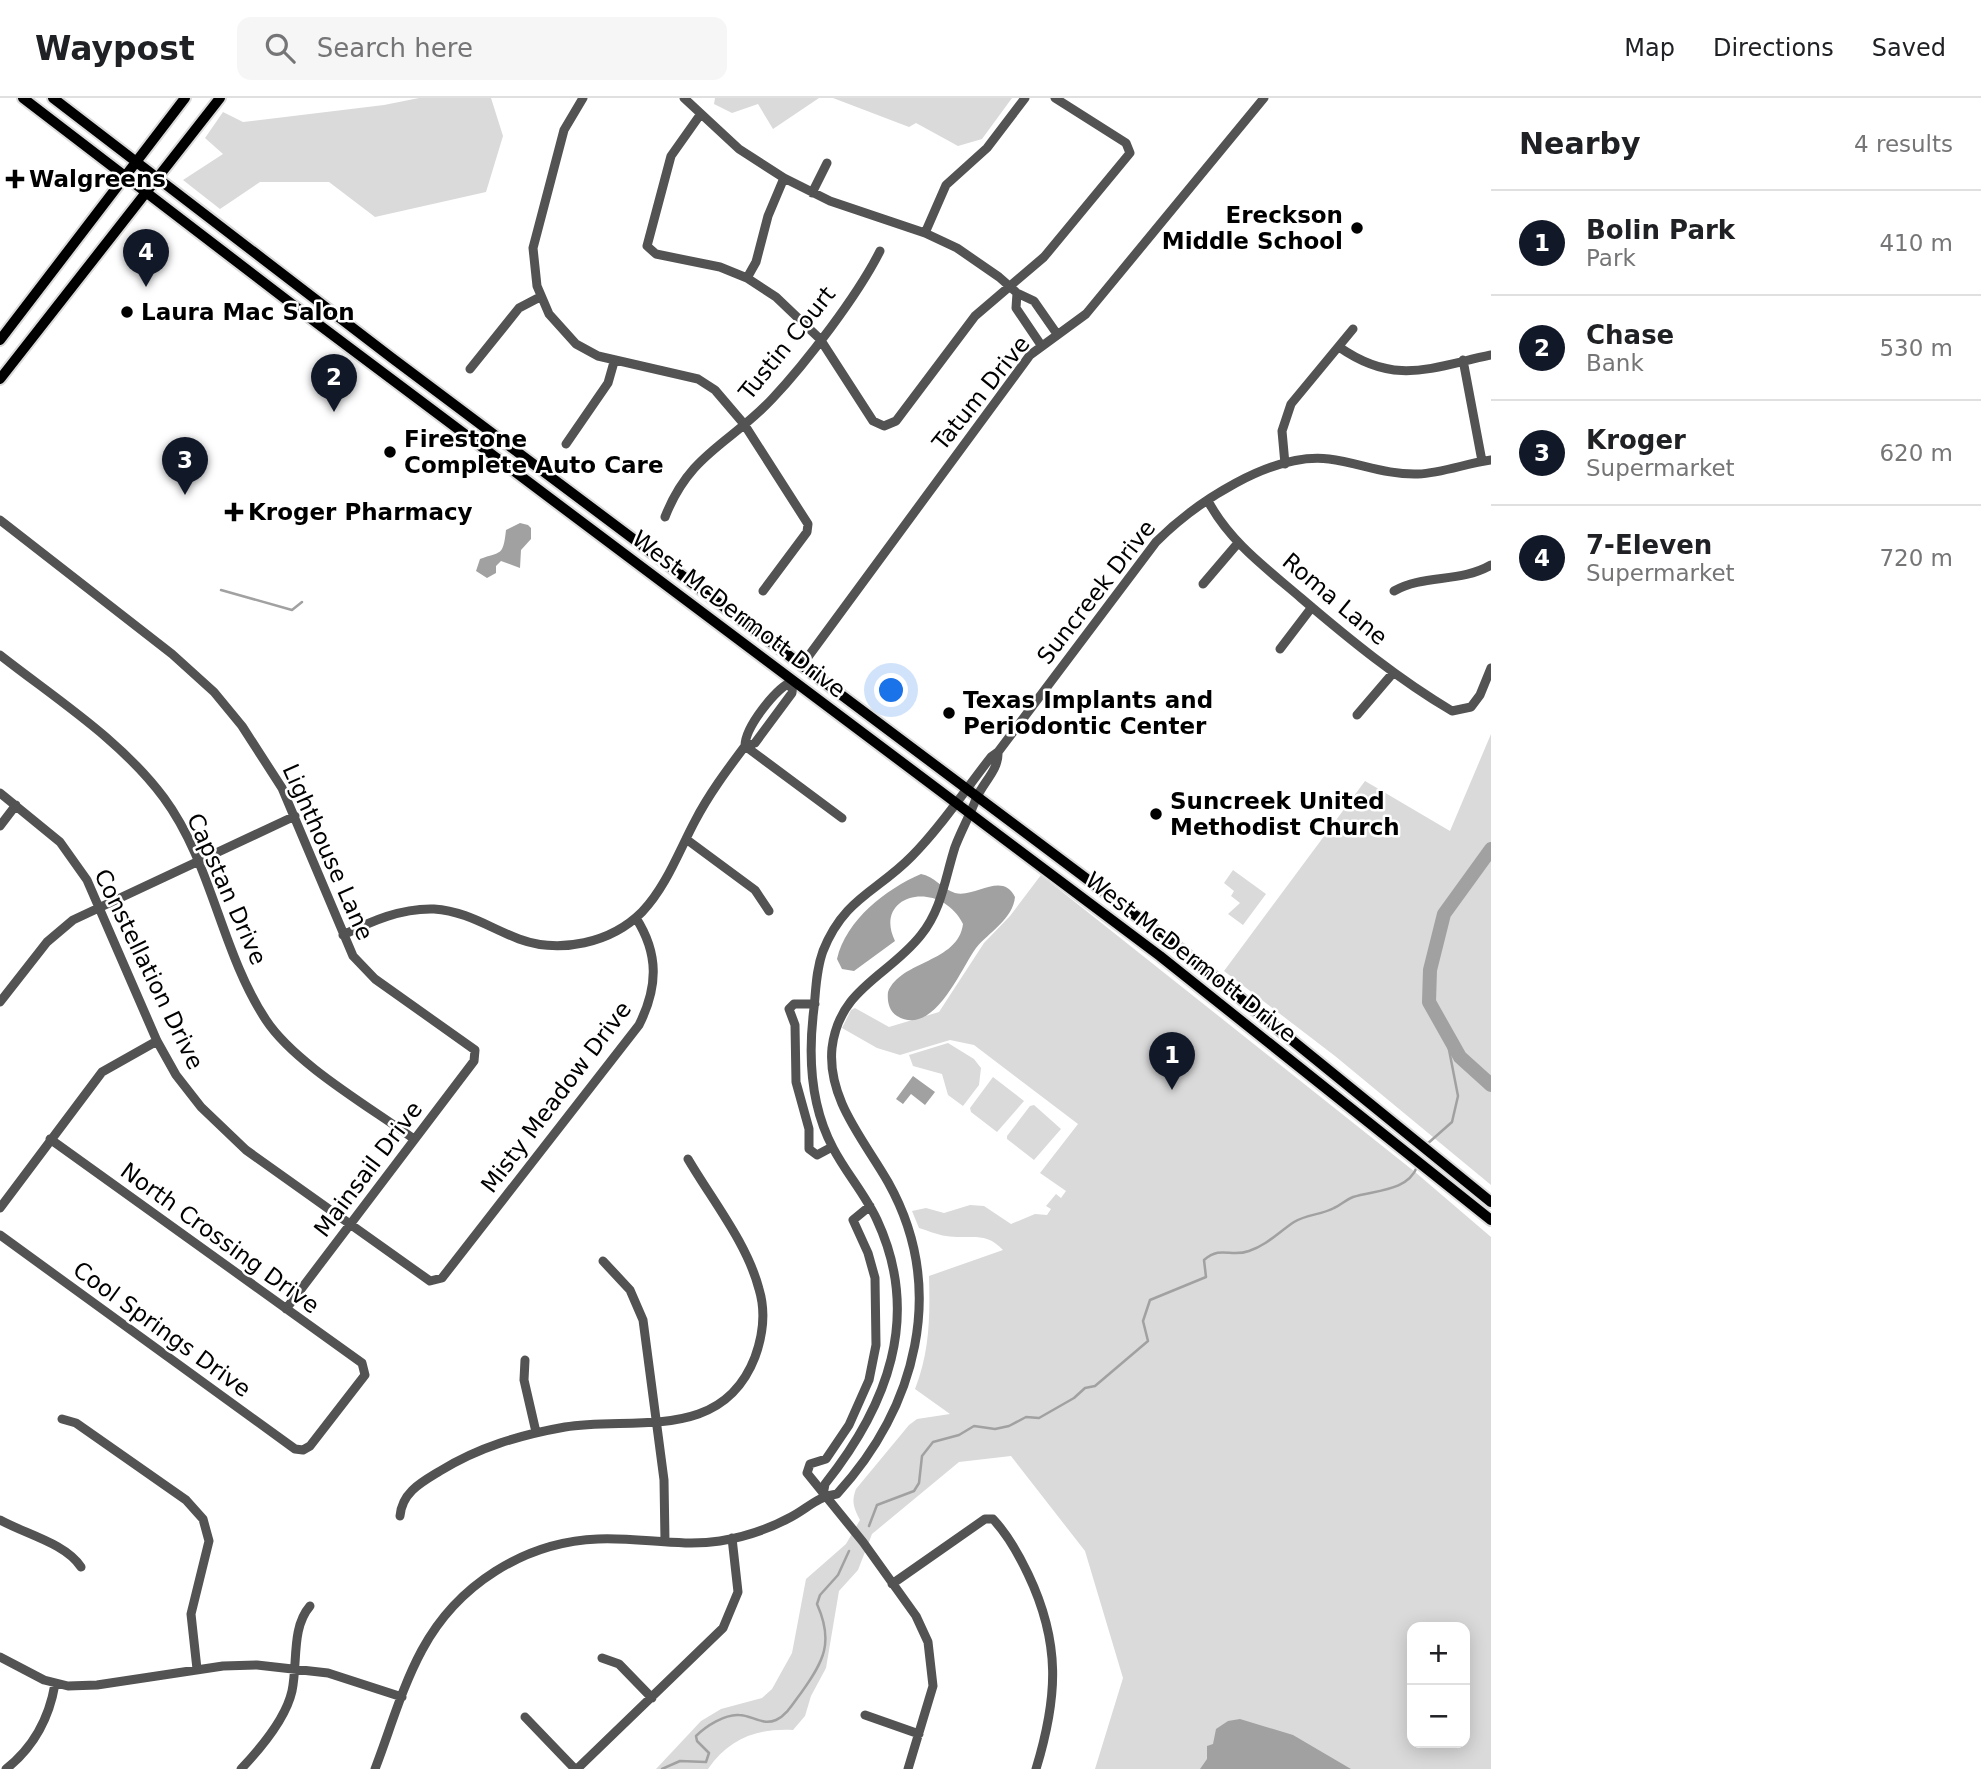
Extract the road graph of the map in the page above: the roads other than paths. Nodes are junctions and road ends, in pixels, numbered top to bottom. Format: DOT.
graph roads {
  1 [pos="23,98"];
  2 [pos="53,98"];
  3 [pos="185,98"];
  4 [pos="220,98"];
  5 [pos="583,98"];
  6 [pos="684,98"];
  7 [pos="1026,98"];
  8 [pos="1055,98"];
  9 [pos="1264,98"];
  10 [pos="700,115"];
  11 [pos="135,161"];
  12 [pos="827,163"];
  13 [pos="124,175"];
  14 [pos="157,178"];
  15 [pos="784,178"];
  16 [pos="146,192"];
  17 [pos="812,193"];
  18 [pos="925,233"];
  19 [pos="880,251"];
  20 [pos="747,278"];
  21 [pos="1013,290"];
  22 [pos="540,297"];
  23 [pos="329,310"];
  24 [pos="318,324"];
  25 [pos="1353,329"];
  26 [pos="1057,334"];
  27 [pos="820,339"];
  28 [pos="0,340"];
  29 [pos="1041,345"];
  30 [pos="1339,347"];
  31 [pos="1491,355"];
  32 [pos="1463,360"];
  33 [pos="614,362"];
  34 [pos="470,369"];
  35 [pos="0,379"];
  36 [pos="744,424"];
  37 [pos="566,444"];
  38 [pos="1487,460"];
  39 [pos="1285,464"];
  40 [pos="1208,501"];
  41 [pos="665,517"];
  42 [pos="0,520"];
  43 [pos="1238,543"];
  44 [pos="1491,565"];
  45 [pos="1203,584"];
  46 [pos="763,591"];
  47 [pos="1394,591"];
  48 [pos="1312,607"];
  49 [pos="1280,649"];
  50 [pos="0,655"];
  51 [pos="802,665"];
  52 [pos="1491,668"];
  53 [pos="1393,673"];
  54 [pos="793,681"];
  55 [pos="1357,715"];
  56 [pos="745,746"];
  57 [pos="998,752"];
  58 [pos="966,788"];
  59 [pos="0,793"];
  60 [pos="977,797"];
  61 [pos="954,802"];
  62 [pos="16,805"];
  63 [pos="970,814"];
  64 [pos="295,816"];
  65 [pos="842,818"];
  66 [pos="0,826"];
  67 [pos="686,839"];
  68 [pos="195,860"];
  69 [pos="101,907"];
  70 [pos="769,911"];
  71 [pos="636,918"];
  72 [pos="343,935"];
  73 [pos="0,1002"];
  74 [pos="815,1004"];
  75 [pos="157,1041"];
  76 [pos="475,1051"];
  77 [pos="50,1139"];
  78 [pos="414,1139"];
  79 [pos="832,1147"];
  80 [pos="688,1159"];
  81 [pos="1491,1202"];
  82 [pos="870,1206"];
  83 [pos="0,1208"];
  84 [pos="1491,1220"];
  85 [pos="349,1224"];
  86 [pos="0,1235"];
  87 [pos="603,1261"];
  88 [pos="435,1281"];
  89 [pos="286,1309"];
  90 [pos="525,1360"];
  91 [pos="365,1368"];
  92 [pos="62,1419"];
  93 [pos="656,1424"];
  94 [pos="536,1432"];
  95 [pos="823,1495"];
  96 [pos="400,1516"];
  97 [pos="0,1520"];
  98 [pos="732,1538"];
  99 [pos="665,1541"];
  100 [pos="81,1567"];
  101 [pos="892,1584"];
  102 [pos="310,1606"];
  103 [pos="0,1657"];
  104 [pos="602,1658"];
  105 [pos="295,1667"];
  106 [pos="197,1669"];
  107 [pos="55,1684"];
  108 [pos="402,1697"];
  109 [pos="652,1698"];
  110 [pos="865,1715"];
  111 [pos="525,1717"];
  112 [pos="919,1734"];
  113 [pos="6,1769"];
  114 [pos="241,1769"];
  115 [pos="375,1769"];
  116 [pos="576,1769"];
  117 [pos="908,1769"];
  118 [pos="1036,1769"];
  1 -- 13 [label="main road, West McDermott Drive"];
  2 -- 11 [label="main road, West McDermott Drive"];
  3 -- 11 [label="main road"];
  4 -- 14 [label="main road"];
  5 -- 22 [label="street"];
  6 -- 10 [label="street"];
  7 -- 18 [label="street"];
  8 -- 21 [label="street"];
  9 -- 26 [label="street, Tatum Drive"];
  10 -- 15 [label="street"];
  10 -- 20 [label="street"];
  11 -- 13 [label="main road"];
  11 -- 14 [label="main road, West McDermott Drive"];
  12 -- 17 [label="street"];
  13 -- 16 [label="main road, West McDermott Drive"];
  13 -- 28 [label="main road"];
  14 -- 16 [label="main road"];
  14 -- 23 [label="main road, West McDermott Drive"];
  15 -- 17 [label="street"];
  15 -- 20 [label="street"];
  16 -- 24 [label="main road, West McDermott Drive"];
  16 -- 35 [label="main road"];
  17 -- 18 [label="street"];
  18 -- 21 [label="street"];
  19 -- 27 [label="street, Tustin Court"];
  20 -- 27 [label="street"];
  21 -- 26 [label="street"];
  21 -- 27 [label="street"];
  21 -- 29 [label="street"];
  22 -- 33 [label="street"];
  22 -- 34 [label="street"];
  23 -- 24 [label="main road"];
  23 -- 51 [label="main road, West McDermott Drive"];
  24 -- 54 [label="main road, West McDermott Drive"];
  25 -- 30 [label="street"];
  26 -- 29 [label="street, Tatum Drive"];
  27 -- 36 [label="street, Tustin Court"];
  29 -- 51 [label="street, Tatum Drive"];
  30 -- 32 [label="street"];
  30 -- 39 [label="street"];
  31 -- 32 [label="street"];
  32 -- 38 [label="street"];
  33 -- 36 [label="street"];
  33 -- 37 [label="street"];
  36 -- 41 [label="street, Tustin Court"];
  36 -- 46 [label="street"];
  38 -- 39 [label="street, Suncreek Drive"];
  39 -- 40 [label="street, Suncreek Drive"];
  40 -- 43 [label="street, Roma Lane"];
  40 -- 57 [label="street, Suncreek Drive"];
  42 -- 64 [label="street, Lighthouse Lane"];
  43 -- 45 [label="street"];
  43 -- 48 [label="street, Roma Lane"];
  44 -- 47 [label="street"];
  48 -- 49 [label="street"];
  48 -- 53 [label="street, Roma Lane"];
  50 -- 68 [label="street, Capstan Drive"];
  51 -- 54 [label="main road"];
  51 -- 58 [label="main road, West McDermott Drive"];
  52 -- 53 [label="street, Roma Lane"];
  53 -- 55 [label="street"];
  54 -- 56 [label="street"];
  54 -- 61 [label="main road, West McDermott Drive"];
  56 -- 65 [label="street"];
  56 -- 67 [label="street"];
  57 -- 58 [label="street, Suncreek Drive"];
  57 -- 60 [label="street, Suncreek Drive"];
  58 -- 60 [label="main road, West McDermott Drive"];
  58 -- 61 [label="street, Suncreek Drive"];
  59 -- 62 [label="street, Constellation Drive"];
  60 -- 63 [label="street, Suncreek Drive"];
  60 -- 81 [label="main road, West McDermott Drive"];
  61 -- 63 [label="main road, West McDermott Drive"];
  61 -- 74 [label="street, Suncreek Drive"];
  62 -- 66 [label="street"];
  62 -- 69 [label="street, Constellation Drive"];
  63 -- 84 [label="main road, West McDermott Drive"];
  63 -- 95 [label="street, Suncreek Drive"];
  64 -- 68 [label="street"];
  64 -- 72 [label="street, Lighthouse Lane"];
  67 -- 70 [label="street"];
  67 -- 71 [label="street"];
  68 -- 69 [label="street"];
  68 -- 78 [label="street, Capstan Drive"];
  69 -- 73 [label="street"];
  69 -- 75 [label="street, Constellation Drive"];
  71 -- 72 [label="street"];
  71 -- 88 [label="street, Misty Meadow Drive"];
  72 -- 76 [label="street, Lighthouse Lane"];
  74 -- 79 [label="street, Suncreek Drive"];
  74 -- 79 [label="street"];
  75 -- 77 [label="street"];
  75 -- 85 [label="street, Constellation Drive"];
  76 -- 78 [label="street, Mainsail Drive"];
  77 -- 83 [label="street"];
  77 -- 89 [label="street, North Crossing Drive"];
  78 -- 85 [label="street, Mainsail Drive"];
  79 -- 82 [label="street, Suncreek Drive"];
  80 -- 93 [label="street"];
  82 -- 95 [label="street, Suncreek Drive"];
  82 -- 95 [label="street"];
  85 -- 88 [label="street, Constellation Drive"];
  85 -- 89 [label="street, Mainsail Drive"];
  86 -- 91 [label="street, Cool Springs Drive"];
  87 -- 93 [label="street"];
  89 -- 91 [label="street, North Crossing Drive"];
  90 -- 94 [label="street"];
  92 -- 106 [label="street"];
  93 -- 94 [label="street"];
  93 -- 99 [label="street"];
  94 -- 96 [label="street"];
  95 -- 98 [label="street, Suncreek Drive"];
  95 -- 101 [label="street"];
  97 -- 100 [label="street"];
  98 -- 99 [label="street, Suncreek Drive"];
  98 -- 109 [label="street"];
  99 -- 108 [label="street, Suncreek Drive"];
  101 -- 112 [label="street"];
  101 -- 118 [label="street"];
  102 -- 105 [label="street"];
  103 -- 107 [label="street"];
  104 -- 109 [label="street"];
  105 -- 106 [label="street"];
  105 -- 108 [label="street"];
  105 -- 114 [label="street"];
  106 -- 107 [label="street"];
  107 -- 113 [label="street"];
  108 -- 115 [label="street, Suncreek Drive"];
  109 -- 116 [label="street"];
  110 -- 112 [label="street"];
  111 -- 116 [label="street"];
  112 -- 117 [label="street"];
}
